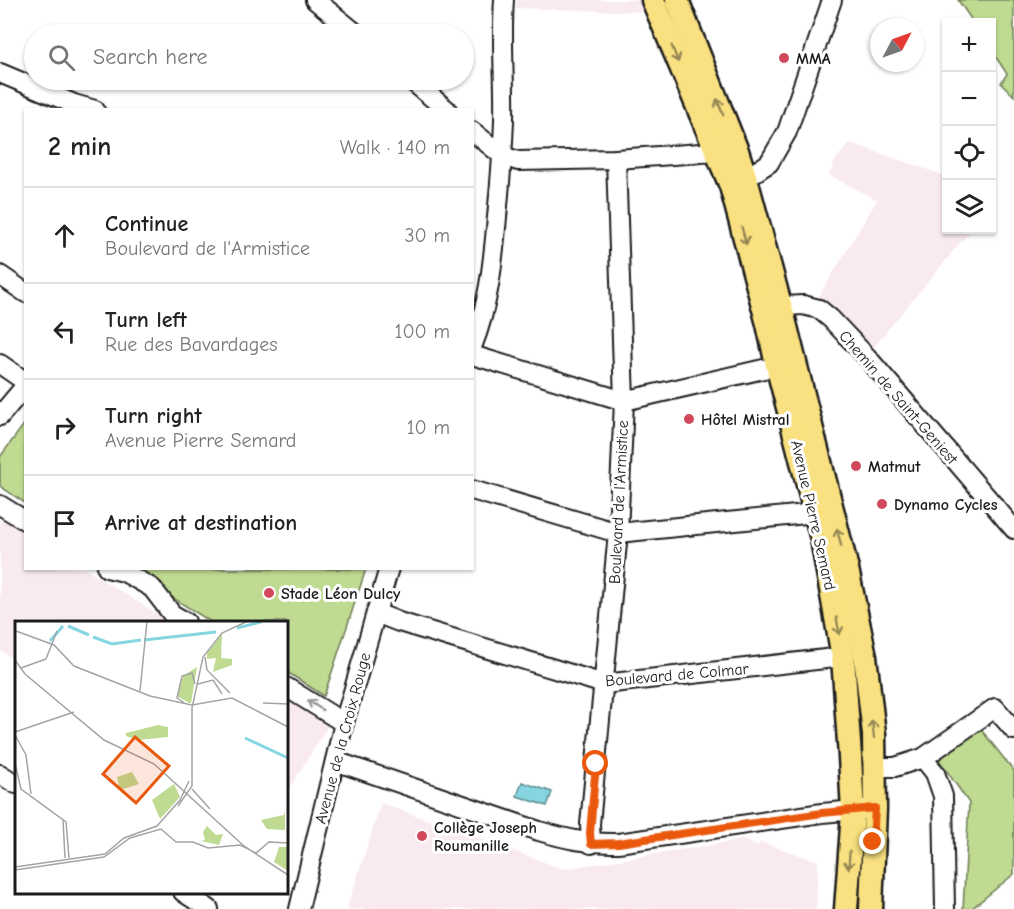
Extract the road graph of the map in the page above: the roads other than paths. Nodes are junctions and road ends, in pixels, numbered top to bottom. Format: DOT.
graph roads {
  1 [pos="315,0"];
  2 [pos="504,0"];
  3 [pos="653,0"];
  4 [pos="677,0"];
  5 [pos="832,0"];
  6 [pos="345,24"];
  7 [pos="0,73"];
  8 [pos="24,83"];
  9 [pos="41,90"];
  10 [pos="423,90"];
  11 [pos="88,108"];
  12 [pos="445,108"];
  13 [pos="474,132"];
  14 [pos="726,151"];
  15 [pos="503,156"];
  16 [pos="616,159"];
  17 [pos="738,183"];
  18 [pos="0,276"];
  19 [pos="474,286"];
  20 [pos="24,292"];
  21 [pos="489,296"];
  22 [pos="772,306"];
  23 [pos="474,342"];
  24 [pos="474,356"];
  25 [pos="0,364"];
  26 [pos="786,364"];
  27 [pos="24,382"];
  28 [pos="24,386"];
  29 [pos="624,401"];
  30 [pos="0,416"];
  31 [pos="474,491"];
  32 [pos="0,505"];
  33 [pos="824,512"];
  34 [pos="24,520"];
  35 [pos="1014,529"];
  36 [pos="618,533"];
  37 [pos="116,570"];
  38 [pos="388,570"];
  39 [pos="376,613"];
  40 [pos="184,621"];
  41 [pos="843,657"];
  42 [pos="604,684"];
  43 [pos="288,688"];
  44 [pos="344,723"];
  45 [pos="1014,730"];
  46 [pos="923,758"];
  47 [pos="335,760"];
  48 [pos="875,767"];
  49 [pos="0,774"];
  50 [pos="15,783"];
  51 [pos="864,810"];
  52 [pos="591,844"];
  53 [pos="186,894"];
  54 [pos="208,909"];
  55 [pos="299,909"];
  56 [pos="846,909"];
  57 [pos="871,909"];
  58 [pos="945,909"];
  1 -- 6 [label="street"];
  2 -- 15 [label="street"];
  3 -- 14 [label="main road, Avenue Pierre Semard, one-way"];
  14 -- 4 [label="main road, Avenue Pierre Semard, one-way"];
  5 -- 17 [label="street"];
  7 -- 8 [label="street"];
  9 -- 11 [label="street"];
  10 -- 12 [label="street"];
  13 -- 15 [label="street"];
  14 -- 16 [label="street"];
  14 -- 17 [label="main road, Avenue Pierre Semard"];
  15 -- 16 [label="street"];
  15 -- 21 [label="street"];
  16 -- 29 [label="street, Boulevard de l'Armistice"];
  17 -- 22 [label="main road, Avenue Pierre Semard"];
  18 -- 20 [label="street"];
  19 -- 21 [label="street"];
  21 -- 23 [label="street"];
  22 -- 26 [label="main road, Avenue Pierre Semard"];
  22 -- 35 [label="street, Chemin de Saint-Geniest"];
  24 -- 29 [label="street"];
  25 -- 27 [label="street"];
  26 -- 29 [label="street"];
  26 -- 33 [label="main road, Avenue Pierre Semard"];
  28 -- 30 [label="street"];
  29 -- 36 [label="street, Boulevard de l'Armistice"];
  31 -- 36 [label="street"];
  32 -- 34 [label="street"];
  33 -- 36 [label="street"];
  33 -- 41 [label="main road, Avenue Pierre Semard, one-way"];
  48 -- 33 [label="main road, Avenue Pierre Semard, one-way"];
  36 -- 42 [label="street, Boulevard de l'Armistice"];
  37 -- 40 [label="street"];
  38 -- 39 [label="street, Avenue de la Croix Rouge"];
  39 -- 42 [label="street, Boulevard de Colmar"];
  39 -- 44 [label="street, Avenue de la Croix Rouge"];
  41 -- 42 [label="street, Boulevard de Colmar"];
  41 -- 51 [label="main road, Avenue Pierre Semard"];
  42 -- 52 [label="street, Boulevard de l'Armistice"];
  44 -- 43 [label="street, one-way"];
  44 -- 47 [label="street, Avenue de la Croix Rouge"];
  45 -- 46 [label="street"];
  46 -- 48 [label="street"];
  46 -- 58 [label="street"];
  47 -- 52 [label="street"];
  47 -- 55 [label="street, Avenue de la Croix Rouge"];
  48 -- 51 [label="main road, Avenue Pierre Semard"];
  49 -- 50 [label="street"];
  51 -- 52 [label="street"];
  51 -- 56 [label="main road, Avenue Pierre Semard, one-way"];
  51 -- 57 [label="main road, Avenue Pierre Semard"];
  53 -- 54 [label="street"];
}
